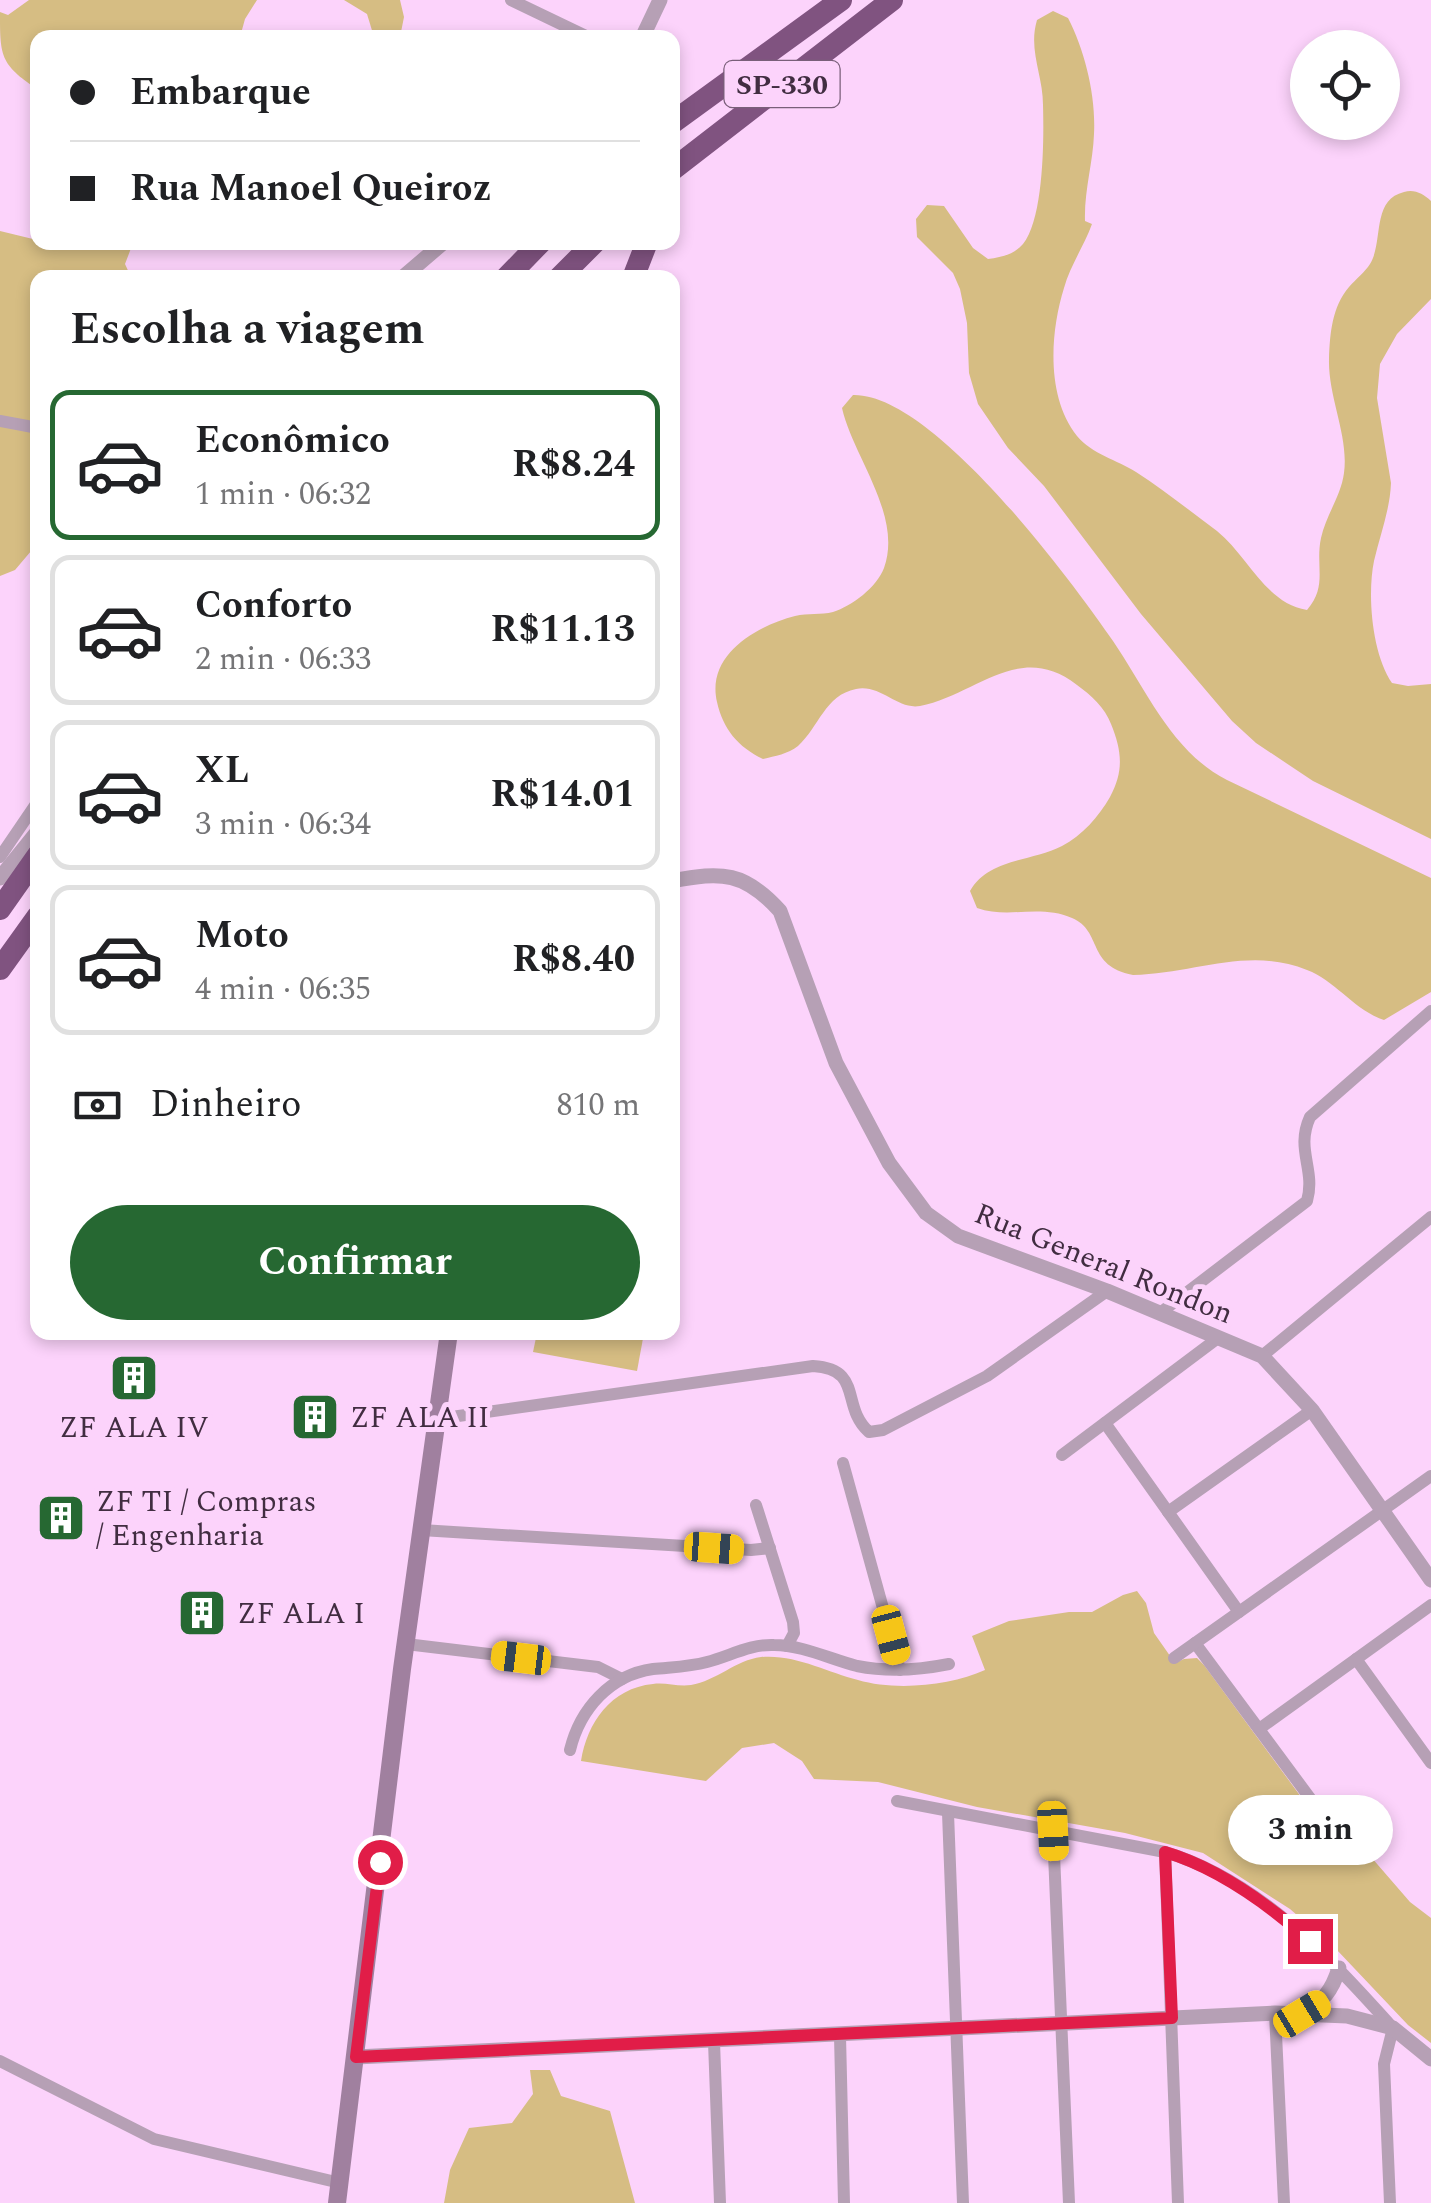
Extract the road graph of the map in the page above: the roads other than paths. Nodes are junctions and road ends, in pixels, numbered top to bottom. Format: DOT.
graph roads {
  1 [pos="511,0"];
  2 [pos="660,0"];
  3 [pos="841,0"];
  4 [pos="892,0"];
  5 [pos="573,30"];
  6 [pos="646,30"];
  7 [pos="680,117"];
  8 [pos="722,130"];
  9 [pos="680,164"];
  10 [pos="680,175"];
  11 [pos="435,250"];
  12 [pos="533,250"];
  13 [pos="587,250"];
  14 [pos="411,270"];
  15 [pos="514,270"];
  16 [pos="566,270"];
  17 [pos="0,421"];
  18 [pos="30,427"];
  19 [pos="30,812"];
  20 [pos="30,841"];
  21 [pos="0,857"];
  22 [pos="30,866"];
  23 [pos="0,878"];
  24 [pos="680,880"];
  25 [pos="0,909"];
  26 [pos="30,927"];
  27 [pos="0,968"];
  28 [pos="1431,1011"];
  29 [pos="1431,1217"];
  30 [pos="1424,1229"];
  31 [pos="1107,1291"];
  32 [pos="1160,1313"];
  33 [pos="1218,1338"];
  34 [pos="448,1340"];
  35 [pos="1262,1356"];
  36 [pos="1312,1410"];
  37 [pos="437,1419"];
  38 [pos="1105,1423"];
  39 [pos="1062,1455"];
  40 [pos="843,1463"];
  41 [pos="1431,1476"];
  42 [pos="756,1505"];
  43 [pos="1382,1510"];
  44 [pos="1168,1512"];
  45 [pos="422,1530"];
  46 [pos="770,1548"];
  47 [pos="1431,1580"];
  48 [pos="1431,1605"];
  49 [pos="1239,1612"];
  50 [pos="1195,1642"];
  51 [pos="406,1644"];
  52 [pos="787,1646"];
  53 [pos="1174,1658"];
  54 [pos="1356,1659"];
  55 [pos="949,1664"];
  56 [pos="900,1670"];
  57 [pos="622,1679"];
  58 [pos="1259,1729"];
  59 [pos="570,1750"];
  60 [pos="1431,1762"];
  61 [pos="897,1801"];
  62 [pos="948,1812"];
  63 [pos="1324,1817"];
  64 [pos="1053,1831"];
  65 [pos="1165,1852"];
  66 [pos="1339,1968"];
  67 [pos="1275,2013"];
  68 [pos="1302,2014"];
  69 [pos="1172,2018"];
  70 [pos="1061,2024"];
  71 [pos="1393,2028"];
  72 [pos="956,2030"];
  73 [pos="840,2036"];
  74 [pos="714,2042"];
  75 [pos="356,2057"];
  76 [pos="1431,2059"];
  77 [pos="0,2060"];
  78 [pos="340,2183"];
  79 [pos="338,2203"];
  80 [pos="720,2203"];
  81 [pos="844,2203"];
  82 [pos="963,2203"];
  83 [pos="1069,2203"];
  84 [pos="1178,2203"];
  85 [pos="1284,2203"];
  86 [pos="1390,2203"];
  1 -- 5 [label="street"];
  2 -- 6 [label="street"];
  3 -- 7 [label="highway, SP-330"];
  4 -- 8 [label="highway, SP-330"];
  8 -- 9 [label="highway, SP-330"];
  8 -- 10 [label="highway"];
  11 -- 14 [label="street"];
  12 -- 15 [label="highway"];
  13 -- 16 [label="highway"];
  17 -- 18 [label="street"];
  19 -- 21 [label="street"];
  20 -- 23 [label="street"];
  22 -- 25 [label="highway"];
  24 -- 31 [label="street, Rua General Rondon"];
  26 -- 27 [label="highway"];
  28 -- 32 [label="street"];
  29 -- 30 [label="street"];
  30 -- 35 [label="street"];
  31 -- 32 [label="street, Rua General Rondon"];
  31 -- 37 [label="street"];
  32 -- 33 [label="street, Rua General Rondon"];
  33 -- 35 [label="street, Rua General Rondon"];
  33 -- 38 [label="street"];
  34 -- 37 [label="main road"];
  35 -- 36 [label="street, Rua General Rondon"];
  36 -- 43 [label="street, Rua General Rondon"];
  36 -- 44 [label="street"];
  37 -- 45 [label="main road"];
  38 -- 39 [label="street"];
  38 -- 44 [label="street"];
  40 -- 56 [label="street"];
  41 -- 43 [label="street"];
  42 -- 46 [label="street"];
  43 -- 47 [label="street, Rua General Rondon"];
  43 -- 49 [label="street"];
  44 -- 49 [label="street"];
  45 -- 46 [label="street"];
  45 -- 51 [label="main road"];
  46 -- 52 [label="street"];
  48 -- 54 [label="street"];
  49 -- 50 [label="street"];
  50 -- 53 [label="street"];
  50 -- 58 [label="street"];
  51 -- 57 [label="street"];
  51 -- 75 [label="main road"];
  52 -- 56 [label="street"];
  52 -- 57 [label="street"];
  54 -- 58 [label="street"];
  54 -- 60 [label="street"];
  55 -- 56 [label="street"];
  57 -- 59 [label="street"];
  58 -- 63 [label="street"];
  61 -- 62 [label="street"];
  62 -- 64 [label="street"];
  62 -- 72 [label="street"];
  64 -- 65 [label="street"];
  64 -- 70 [label="street"];
  65 -- 66 [label="street"];
  65 -- 69 [label="street"];
  66 -- 68 [label="street"];
  66 -- 71 [label="street"];
  67 -- 68 [label="street"];
  67 -- 69 [label="street"];
  67 -- 85 [label="street"];
  68 -- 71 [label="street"];
  69 -- 70 [label="street"];
  69 -- 84 [label="street"];
  70 -- 72 [label="street"];
  70 -- 83 [label="street"];
  71 -- 76 [label="street"];
  71 -- 86 [label="street"];
  72 -- 73 [label="street"];
  72 -- 82 [label="street"];
  73 -- 74 [label="street"];
  73 -- 81 [label="street"];
  74 -- 75 [label="street"];
  74 -- 80 [label="street"];
  75 -- 78 [label="main road"];
  77 -- 78 [label="street"];
  78 -- 79 [label="main road"];
}
